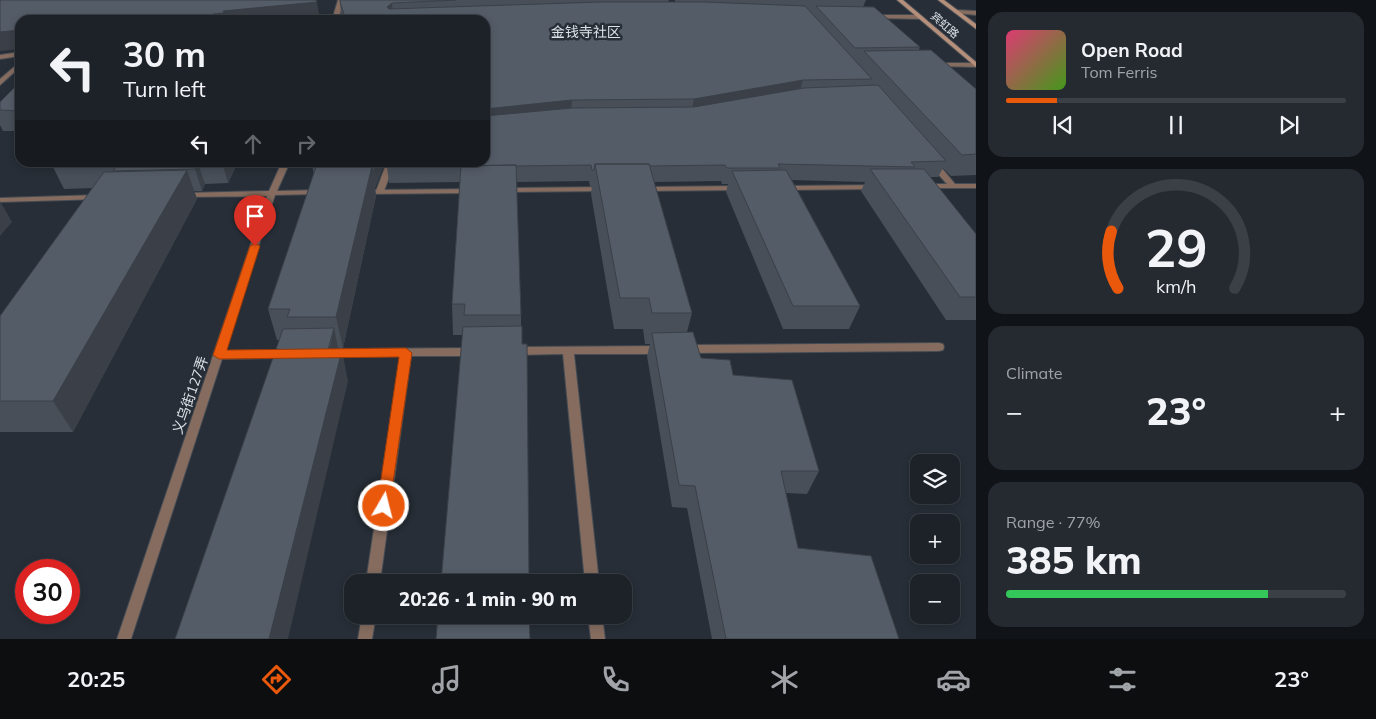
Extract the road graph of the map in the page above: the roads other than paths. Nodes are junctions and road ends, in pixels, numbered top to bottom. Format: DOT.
graph roads {
  1 [pos="340,0"];
  2 [pos="900,0"];
  3 [pos="941,0"];
  4 [pos="957,12"];
  5 [pos="976,13"];
  6 [pos="336,15"];
  7 [pos="870,17"];
  8 [pos="920,17"];
  9 [pos="976,27"];
  10 [pos="15,54"];
  11 [pos="0,56"];
  12 [pos="926,65"];
  13 [pos="976,65"];
  14 [pos="15,69"];
  15 [pos="0,84"];
  16 [pos="927,156"];
  17 [pos="284,167"];
  18 [pos="389,167"];
  19 [pos="914,186"];
  20 [pos="953,186"];
  21 [pos="976,186"];
  22 [pos="884,187"];
  23 [pos="746,188"];
  24 [pos="775,188"];
  25 [pos="617,189"];
  26 [pos="637,189"];
  27 [pos="489,190"];
  28 [pos="479,191"];
  29 [pos="331,192"];
  30 [pos="351,192"];
  31 [pos="380,192"];
  32 [pos="272,193"];
  33 [pos="175,195"];
  34 [pos="107,197"];
  35 [pos="0,200"];
  36 [pos="939,347"];
  37 [pos="568,351"];
  38 [pos="482,352"];
  39 [pos="502,352"];
  40 [pos="406,353"];
  41 [pos="298,354"];
  42 [pos="318,354"];
  43 [pos="219,355"];
  44 [pos="375,574"];
  45 [pos="591,574"];
  46 [pos="368,624"];
  47 [pos="596,624"];
  48 [pos="124,639"];
  49 [pos="366,639"];
  50 [pos="598,639"];
  1 -- 6 [label="street"];
  2 -- 8 [label="main road, 宾虹路"];
  3 -- 4 [label="main road, 宾虹路"];
  4 -- 5 [label="street"];
  4 -- 9 [label="main road, 宾虹路"];
  7 -- 8 [label="street"];
  8 -- 13 [label="main road, 宾虹路"];
  10 -- 11 [label="street"];
  12 -- 13 [label="street"];
  14 -- 15 [label="street"];
  16 -- 20 [label="street"];
  17 -- 32 [label="street, 义乌街127弄"];
  18 -- 31 [label="street"];
  19 -- 20 [label="street"];
  20 -- 21 [label="street"];
  22 -- 24 [label="street"];
  23 -- 26 [label="street"];
  25 -- 27 [label="street"];
  28 -- 31 [label="street"];
  29 -- 32 [label="street"];
  30 -- 31 [label="street"];
  32 -- 33 [label="street"];
  32 -- 43 [label="street, 义乌街127弄"];
  34 -- 35 [label="street"];
  36 -- 37 [label="street"];
  37 -- 39 [label="street"];
  37 -- 45 [label="street"];
  38 -- 40 [label="street"];
  40 -- 42 [label="street"];
  40 -- 44 [label="street"];
  41 -- 43 [label="street"];
  43 -- 48 [label="street, 义乌街127弄"];
  46 -- 49 [label="street"];
  47 -- 50 [label="street"];
}
